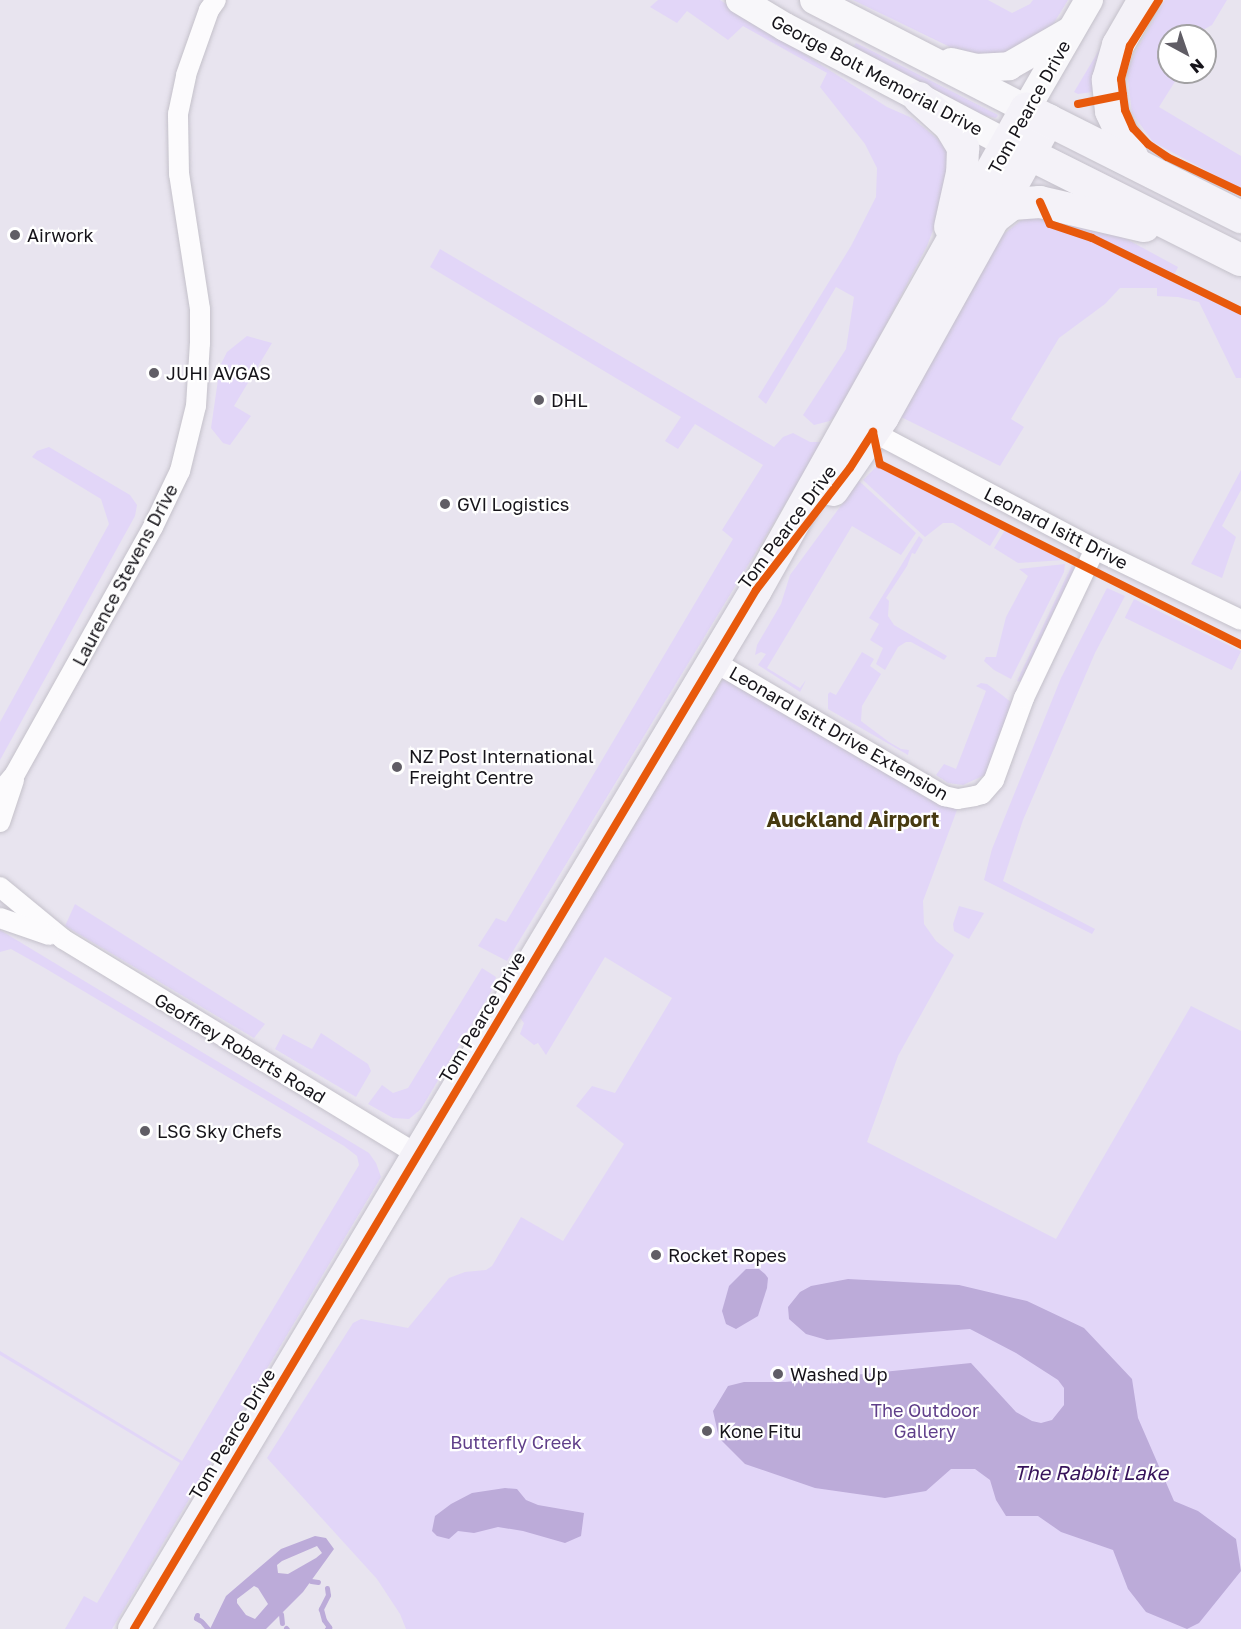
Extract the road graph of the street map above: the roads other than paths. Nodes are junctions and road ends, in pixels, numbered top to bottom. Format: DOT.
graph roads {
  1 [pos="740,0"];
  2 [pos="814,0"];
  3 [pos="1089,0"];
  4 [pos="1144,0"];
  5 [pos="212,3"];
  6 [pos="1071,30"];
  7 [pos="917,54"];
  8 [pos="919,98"];
  9 [pos="1037,115"];
  10 [pos="1019,149"];
  11 [pos="1135,163"];
  12 [pos="1241,217"];
  13 [pos="994,218"];
  14 [pos="1195,238"];
  15 [pos="1241,260"];
  16 [pos="940,262"];
  17 [pos="873,432"];
  18 [pos="1095,549"];
  19 [pos="756,590"];
  20 [pos="1241,620"];
  21 [pos="713,661"];
  22 [pos="15,774"];
  23 [pos="0,792"];
  24 [pos="0,822"];
  25 [pos="0,887"];
  26 [pos="0,918"];
  27 [pos="63,939"];
  28 [pos="417,1155"];
  29 [pos="134,1629"];
  1 -- 8 [label="street, George Bolt Memorial Drive"];
  2 -- 7 [label="street, George Bolt Memorial Drive"];
  3 -- 6 [label="street, Tom Pearce Drive"];
  4 -- 11 [label="main road"];
  5 -- 22 [label="street, Laurence Stevens Drive"];
  6 -- 7 [label="street"];
  6 -- 9 [label="street, Tom Pearce Drive"];
  7 -- 9 [label="street, George Bolt Memorial Drive"];
  8 -- 10 [label="street, George Bolt Memorial Drive"];
  8 -- 16 [label="main road"];
  9 -- 10 [label="main road, Tom Pearce Drive"];
  9 -- 11 [label="main road, George Bolt Memorial Drive"];
  10 -- 13 [label="main road, Tom Pearce Drive"];
  10 -- 14 [label="main road, George Bolt Memorial Drive"];
  10 -- 16 [label="main road, Tom Pearce Drive"];
  11 -- 12 [label="main road, George Bolt Memorial Drive"];
  13 -- 14 [label="main road"];
  13 -- 17 [label="main road, Tom Pearce Drive"];
  14 -- 15 [label="main road, George Bolt Memorial Drive"];
  16 -- 19 [label="main road, Tom Pearce Drive"];
  17 -- 18 [label="street, Leonard Isitt Drive"];
  17 -- 19 [label="main road, Tom Pearce Drive"];
  18 -- 20 [label="street, Leonard Isitt Drive"];
  18 -- 21 [label="street, Leonard Isitt Drive Extension"];
  19 -- 21 [label="main road, Tom Pearce Drive"];
  21 -- 28 [label="main road, Tom Pearce Drive"];
  22 -- 23 [label="street, Laurence Stevens Drive"];
  22 -- 24 [label="street, Laurence Stevens Drive"];
  25 -- 27 [label="street, Geoffrey Roberts Road"];
  26 -- 27 [label="street, Geoffrey Roberts Road"];
  27 -- 28 [label="street, Geoffrey Roberts Road"];
  28 -- 29 [label="main road, Tom Pearce Drive"];
}
